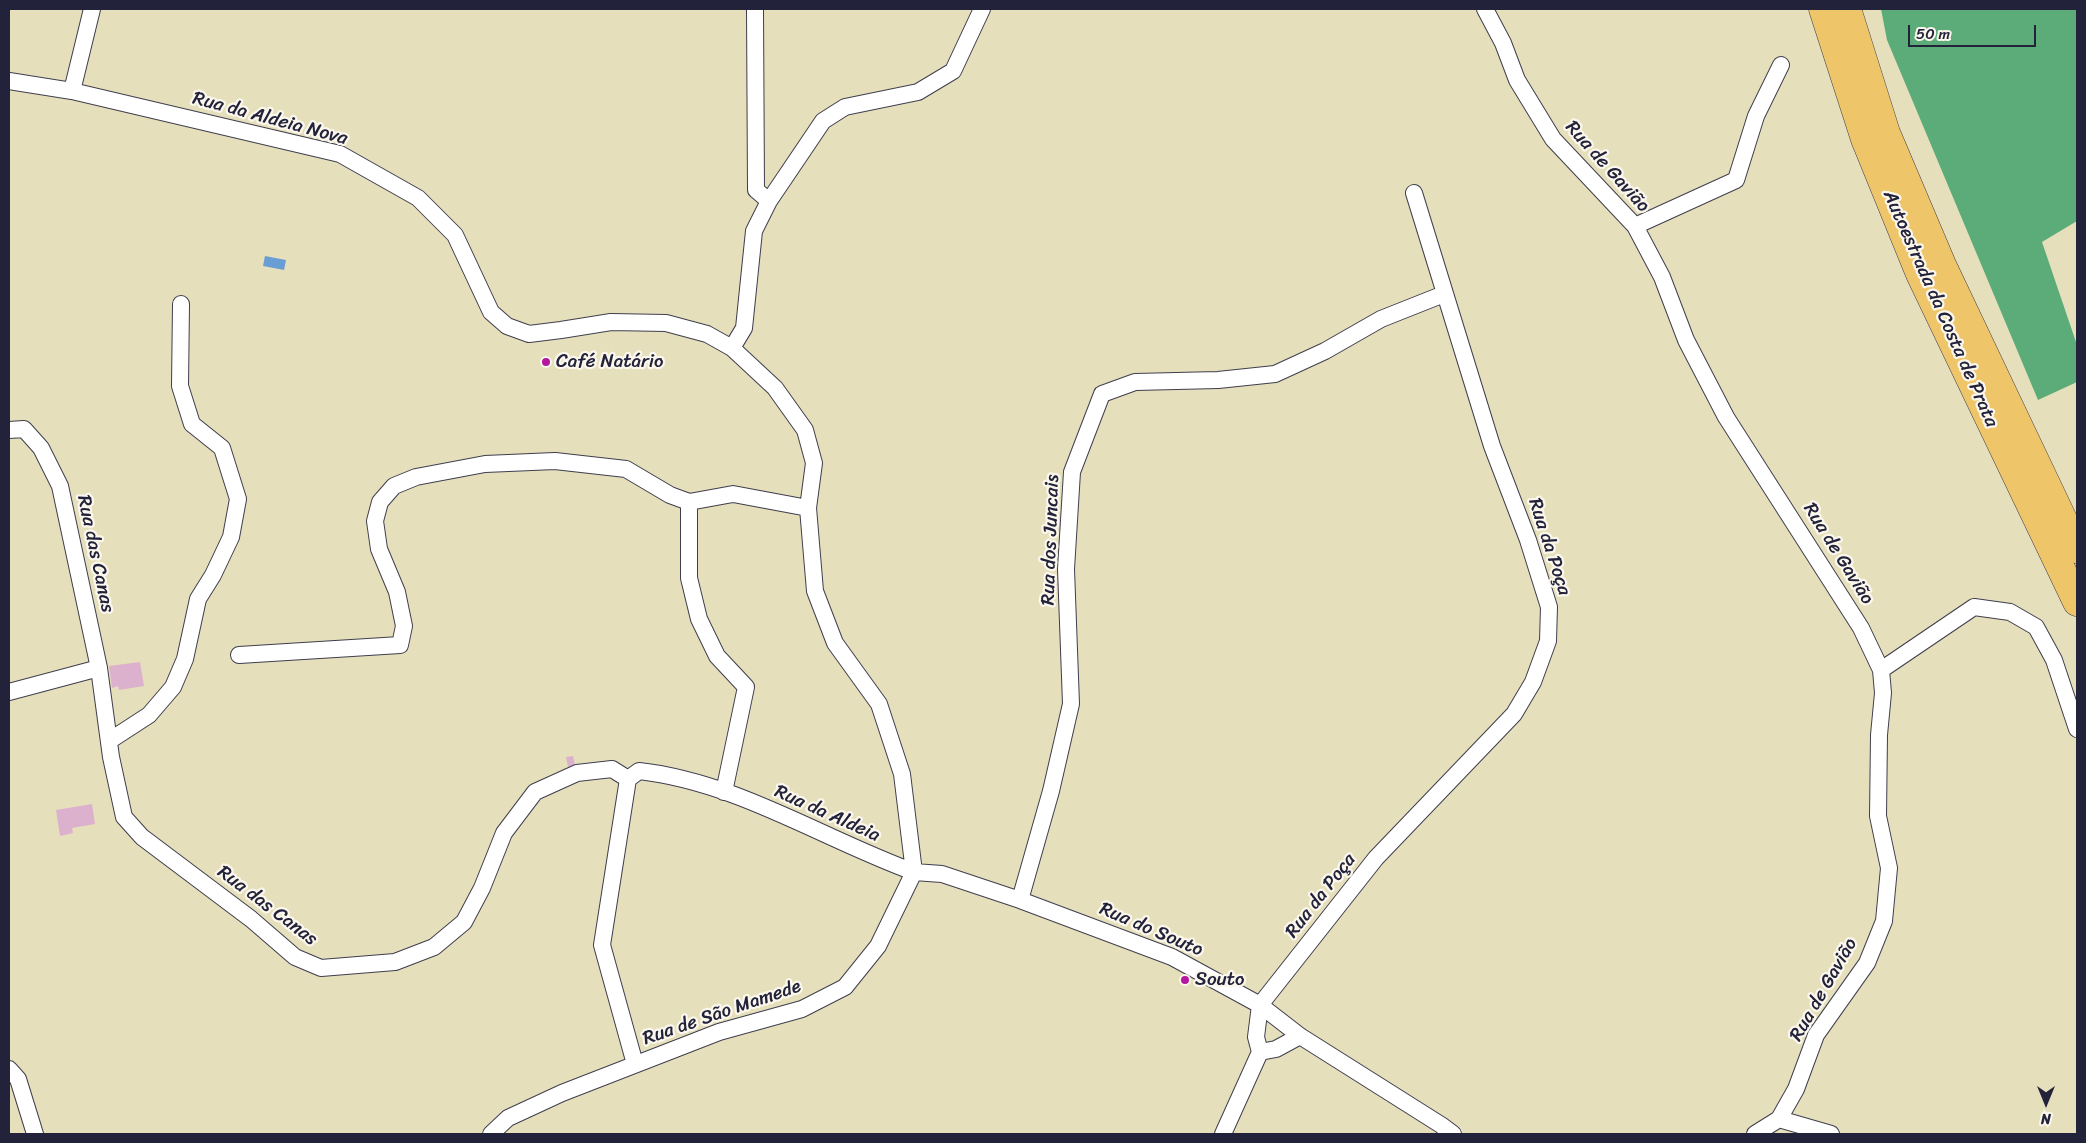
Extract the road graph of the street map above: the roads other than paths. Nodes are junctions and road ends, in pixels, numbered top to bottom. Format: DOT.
graph roads {
  1 [pos="92,9"];
  2 [pos="755,9"];
  3 [pos="982,9"];
  4 [pos="1485,9"];
  5 [pos="1823,9"];
  6 [pos="1847,9"];
  7 [pos="1781,65"];
  8 [pos="9,81"];
  9 [pos="72,90"];
  10 [pos="1414,193"];
  11 [pos="769,201"];
  12 [pos="1635,226"];
  13 [pos="1444,294"];
  14 [pos="181,304"];
  15 [pos="732,348"];
  16 [pos="9,430"];
  17 [pos="689,502"];
  18 [pos="808,508"];
  19 [pos="2077,549"];
  20 [pos="2077,602"];
  21 [pos="239,655"];
  22 [pos="99,668"];
  23 [pos="1881,670"];
  24 [pos="9,692"];
  25 [pos="2077,729"];
  26 [pos="109,741"];
  27 [pos="628,779"];
  28 [pos="724,792"];
  29 [pos="914,872"];
  30 [pos="1020,900"];
  31 [pos="1260,1005"];
  32 [pos="1300,1036"];
  33 [pos="1260,1052"];
  34 [pos="636,1064"];
  35 [pos="9,1069"];
  36 [pos="1779,1119"];
  37 [pos="35,1134"];
  38 [pos="491,1134"];
  39 [pos="1223,1134"];
  40 [pos="1453,1134"];
  41 [pos="1755,1134"];
  42 [pos="1831,1134"];
  1 -- 9 [label="street"];
  2 -- 11 [label="street"];
  3 -- 11 [label="street"];
  4 -- 12 [label="street, Rua de Gavião"];
  5 -- 20 [label="highway, Autoestrada da Costa de Prata"];
  6 -- 19 [label="highway, Autoestrada da Costa de Prata"];
  7 -- 12 [label="street"];
  8 -- 9 [label="street, Rua da Aldeia Nova"];
  9 -- 15 [label="street, Rua da Aldeia Nova"];
  10 -- 13 [label="street, Rua da Poça"];
  11 -- 15 [label="street"];
  12 -- 23 [label="street, Rua de Gavião"];
  13 -- 30 [label="street, Rua dos Juncais"];
  13 -- 31 [label="street, Rua da Poça"];
  14 -- 26 [label="street"];
  15 -- 18 [label="street, Rua da Aldeia Nova"];
  16 -- 22 [label="street, Rua das Canas"];
  17 -- 18 [label="street"];
  17 -- 21 [label="street"];
  17 -- 28 [label="street"];
  18 -- 29 [label="street, Rua da Aldeia Nova"];
  22 -- 24 [label="street"];
  22 -- 26 [label="street, Rua das Canas"];
  23 -- 25 [label="street"];
  23 -- 36 [label="street, Rua de Gavião"];
  26 -- 27 [label="street, Rua das Canas"];
  27 -- 28 [label="street, Rua da Aldeia"];
  27 -- 34 [label="street"];
  28 -- 29 [label="street, Rua da Aldeia"];
  29 -- 30 [label="street, Rua do Souto"];
  29 -- 34 [label="street, Rua de São Mamede"];
  30 -- 31 [label="street, Rua do Souto"];
  31 -- 32 [label="street, Rua do Souto"];
  31 -- 33 [label="street"];
  32 -- 33 [label="street"];
  32 -- 40 [label="street, Rua do Souto"];
  33 -- 39 [label="street"];
  34 -- 38 [label="street, Rua de São Mamede"];
  35 -- 37 [label="street"];
  36 -- 41 [label="street"];
  36 -- 42 [label="street"];
}
